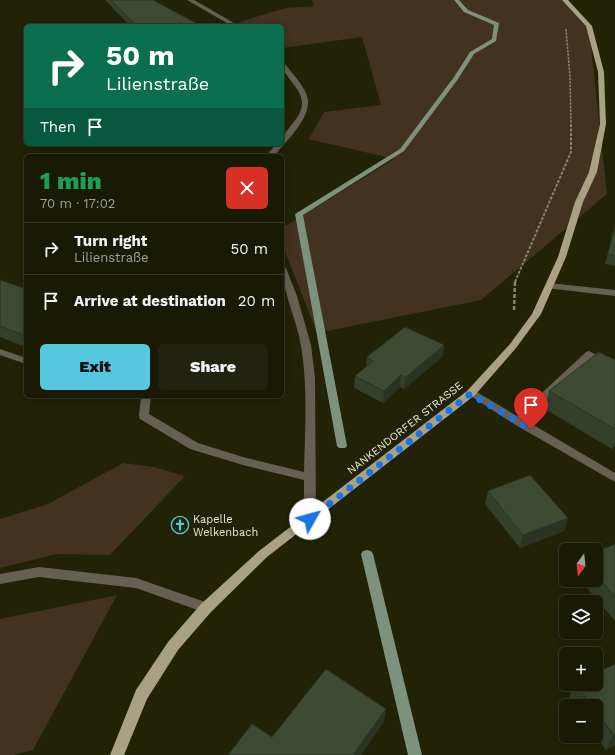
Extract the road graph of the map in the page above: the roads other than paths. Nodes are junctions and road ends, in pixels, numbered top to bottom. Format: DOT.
graph roads {
  1 [pos="190,0"];
  2 [pos="565,0"];
  3 [pos="232,24"];
  4 [pos="284,67"];
  5 [pos="284,140"];
  6 [pos="278,146"];
  7 [pos="272,154"];
  8 [pos="284,274"];
  9 [pos="549,286"];
  10 [pos="615,293"];
  11 [pos="0,352"];
  12 [pos="24,360"];
  13 [pos="615,369"];
  14 [pos="470,394"];
  15 [pos="146,398"];
  16 [pos="518,421"];
  17 [pos="310,477"];
  18 [pos="615,478"];
  19 [pos="310,519"];
  20 [pos="0,579"];
  21 [pos="206,608"];
  22 [pos="118,755"];
  1 -- 3 [label="street"];
  2 -- 9 [label="main road, NANKENDORFER STRASSE"];
  4 -- 5 [label="street"];
  6 -- 7 [label="street"];
  8 -- 17 [label="street"];
  9 -- 10 [label="street"];
  9 -- 14 [label="main road, NANKENDORFER STRASSE"];
  11 -- 12 [label="street"];
  13 -- 16 [label="street"];
  14 -- 16 [label="street"];
  14 -- 19 [label="main road, NANKENDORFER STRASSE"];
  15 -- 17 [label="street"];
  16 -- 18 [label="street"];
  17 -- 19 [label="street"];
  19 -- 21 [label="main road, NANKENDORFER STRASSE"];
  20 -- 21 [label="street"];
  21 -- 22 [label="main road, NANKENDORFER STRASSE"];
}
